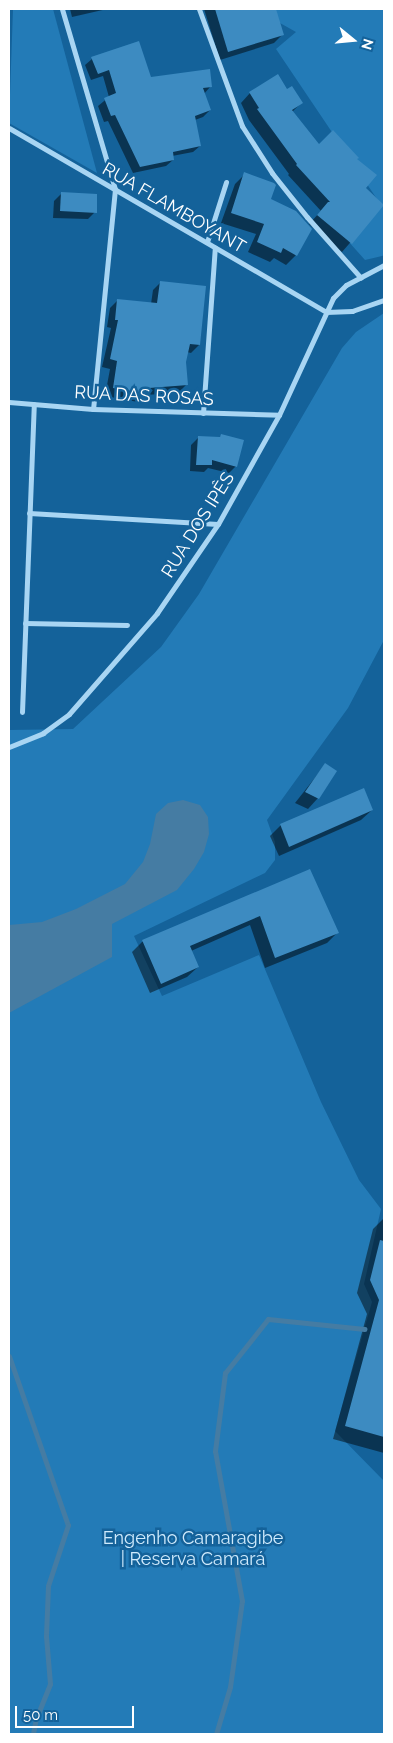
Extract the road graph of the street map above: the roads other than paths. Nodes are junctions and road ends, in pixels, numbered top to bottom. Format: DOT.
graph roads {
  1 [pos="62,9"];
  2 [pos="199,9"];
  3 [pos="9,128"];
  4 [pos="226,182"];
  5 [pos="115,189"];
  6 [pos="207,242"];
  7 [pos="215,247"];
  8 [pos="384,265"];
  9 [pos="361,278"];
  10 [pos="384,300"];
  11 [pos="326,312"];
  12 [pos="9,402"];
  13 [pos="34,404"];
  14 [pos="93,409"];
  15 [pos="203,413"];
  16 [pos="279,415"];
  17 [pos="29,513"];
  18 [pos="218,524"];
  19 [pos="25,623"];
  20 [pos="127,625"];
  21 [pos="22,712"];
  22 [pos="9,747"];
  1 -- 5 [label="street"];
  2 -- 9 [label="street"];
  3 -- 5 [label="street, RUA FLAMBOYANT"];
  4 -- 6 [label="street"];
  5 -- 6 [label="street, RUA FLAMBOYANT"];
  5 -- 14 [label="street"];
  6 -- 7 [label="street, RUA FLAMBOYANT"];
  7 -- 11 [label="street, RUA FLAMBOYANT"];
  7 -- 15 [label="street"];
  8 -- 9 [label="street, RUA DOS IPÊS"];
  9 -- 11 [label="street, RUA DOS IPÊS"];
  10 -- 11 [label="street"];
  11 -- 16 [label="street, RUA DOS IPÊS"];
  12 -- 13 [label="street, RUA DAS ROSAS"];
  13 -- 14 [label="street, RUA DAS ROSAS"];
  13 -- 17 [label="street"];
  14 -- 15 [label="street, RUA DAS ROSAS"];
  15 -- 16 [label="street, RUA DAS ROSAS"];
  16 -- 18 [label="street, RUA DOS IPÊS"];
  17 -- 18 [label="street"];
  17 -- 19 [label="street"];
  18 -- 22 [label="street, RUA DOS IPÊS"];
  19 -- 20 [label="street"];
  19 -- 21 [label="street"];
}
